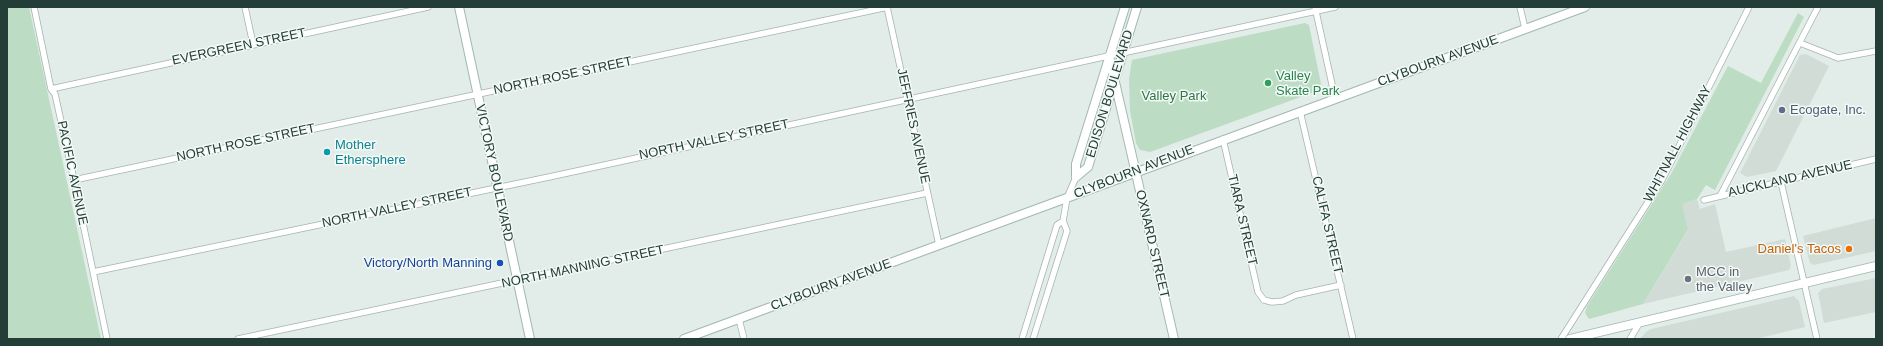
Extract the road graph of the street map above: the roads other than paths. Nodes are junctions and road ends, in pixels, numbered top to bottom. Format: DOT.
graph roads {
  1 [pos="34,7"];
  2 [pos="246,7"];
  3 [pos="428,7"];
  4 [pos="459,7"];
  5 [pos="887,7"];
  6 [pos="1124,7"];
  7 [pos="1138,7"];
  8 [pos="1335,7"];
  9 [pos="1520,7"];
  10 [pos="1585,7"];
  11 [pos="1749,7"];
  12 [pos="1818,7"];
  13 [pos="1315,9"];
  14 [pos="1525,29"];
  15 [pos="1800,42"];
  16 [pos="253,44"];
  17 [pos="1876,51"];
  18 [pos="1124,52"];
  19 [pos="1109,56"];
  20 [pos="1115,81"];
  21 [pos="51,89"];
  22 [pos="477,93"];
  23 [pos="1335,98"];
  24 [pos="906,100"];
  25 [pos="1300,111"];
  26 [pos="1223,139"];
  27 [pos="1876,159"];
  28 [pos="1135,172"];
  29 [pos="1076,177"];
  30 [pos="74,180"];
  31 [pos="1781,182"];
  32 [pos="497,186"];
  33 [pos="927,193"];
  34 [pos="1720,196"];
  35 [pos="1067,198"];
  36 [pos="1704,200"];
  37 [pos="1063,221"];
  38 [pos="940,245"];
  39 [pos="1876,266"];
  40 [pos="93,272"];
  41 [pos="517,281"];
  42 [pos="1804,283"];
  43 [pos="1342,284"];
  44 [pos="739,319"];
  45 [pos="1640,322"];
  46 [pos="107,339"];
  47 [pos="238,339"];
  48 [pos="530,339"];
  49 [pos="684,339"];
  50 [pos="744,339"];
  51 [pos="1022,339"];
  52 [pos="1033,339"];
  53 [pos="1174,339"];
  54 [pos="1353,339"];
  55 [pos="1561,339"];
  56 [pos="1570,339"];
  57 [pos="1630,339"];
  58 [pos="1817,339"];
  1 -- 21 [label="street, PACIFIC AVENUE"];
  2 -- 16 [label="street"];
  3 -- 16 [label="street, EVERGREEN STREET"];
  4 -- 22 [label="main road, VICTORY BOULEVARD"];
  5 -- 22 [label="street, NORTH ROSE STREET"];
  5 -- 24 [label="street, JEFFRIES AVENUE"];
  6 -- 19 [label="main road, EDISON BOULEVARD"];
  7 -- 18 [label="main road, EDISON BOULEVARD"];
  8 -- 13 [label="street, NORTH VALLEY STREET"];
  9 -- 14 [label="street"];
  10 -- 14 [label="main road, CLYBOURN AVENUE"];
  11 -- 55 [label="street, WHITNALL HIGHWAY"];
  12 -- 15 [label="street"];
  13 -- 18 [label="street, NORTH VALLEY STREET"];
  13 -- 23 [label="street"];
  14 -- 23 [label="main road, CLYBOURN AVENUE"];
  15 -- 17 [label="street"];
  15 -- 34 [label="street"];
  16 -- 21 [label="street, EVERGREEN STREET"];
  18 -- 19 [label="street, NORTH VALLEY STREET"];
  18 -- 20 [label="main road, EDISON BOULEVARD"];
  19 -- 20 [label="main road, OXNARD STREET"];
  19 -- 24 [label="street, NORTH VALLEY STREET"];
  19 -- 29 [label="main road, EDISON BOULEVARD"];
  20 -- 28 [label="main road, OXNARD STREET"];
  20 -- 29 [label="main road, EDISON BOULEVARD"];
  21 -- 30 [label="street, PACIFIC AVENUE"];
  22 -- 30 [label="street, NORTH ROSE STREET"];
  22 -- 32 [label="main road, VICTORY BOULEVARD"];
  23 -- 25 [label="main road, CLYBOURN AVENUE"];
  24 -- 32 [label="street, NORTH VALLEY STREET"];
  24 -- 33 [label="street, JEFFRIES AVENUE"];
  25 -- 26 [label="main road, CLYBOURN AVENUE"];
  25 -- 43 [label="street, CALIFA STREET"];
  26 -- 28 [label="main road, CLYBOURN AVENUE"];
  26 -- 43 [label="street, TIARA STREET"];
  27 -- 31 [label="street, AUCKLAND AVENUE"];
  28 -- 35 [label="main road, CLYBOURN AVENUE"];
  28 -- 53 [label="main road, OXNARD STREET"];
  29 -- 35 [label="street, EDISON BOULEVARD"];
  30 -- 40 [label="street, PACIFIC AVENUE"];
  31 -- 34 [label="street, AUCKLAND AVENUE"];
  31 -- 42 [label="street"];
  32 -- 40 [label="street, NORTH VALLEY STREET"];
  32 -- 41 [label="main road, VICTORY BOULEVARD"];
  33 -- 38 [label="street, JEFFRIES AVENUE"];
  33 -- 41 [label="street, NORTH MANNING STREET"];
  34 -- 36 [label="street, AUCKLAND AVENUE"];
  35 -- 37 [label="street, EDISON BOULEVARD"];
  35 -- 38 [label="main road, CLYBOURN AVENUE"];
  37 -- 51 [label="street, EDISON BOULEVARD"];
  37 -- 52 [label="street, EDISON BOULEVARD"];
  38 -- 44 [label="main road, CLYBOURN AVENUE"];
  39 -- 42 [label="main road"];
  40 -- 46 [label="street, PACIFIC AVENUE"];
  41 -- 47 [label="street, NORTH MANNING STREET"];
  41 -- 48 [label="main road, VICTORY BOULEVARD"];
  42 -- 45 [label="main road"];
  42 -- 58 [label="street"];
  43 -- 54 [label="street, CALIFA STREET"];
  44 -- 49 [label="main road, CLYBOURN AVENUE"];
  44 -- 50 [label="street"];
  45 -- 56 [label="main road"];
  45 -- 57 [label="street"];
}
